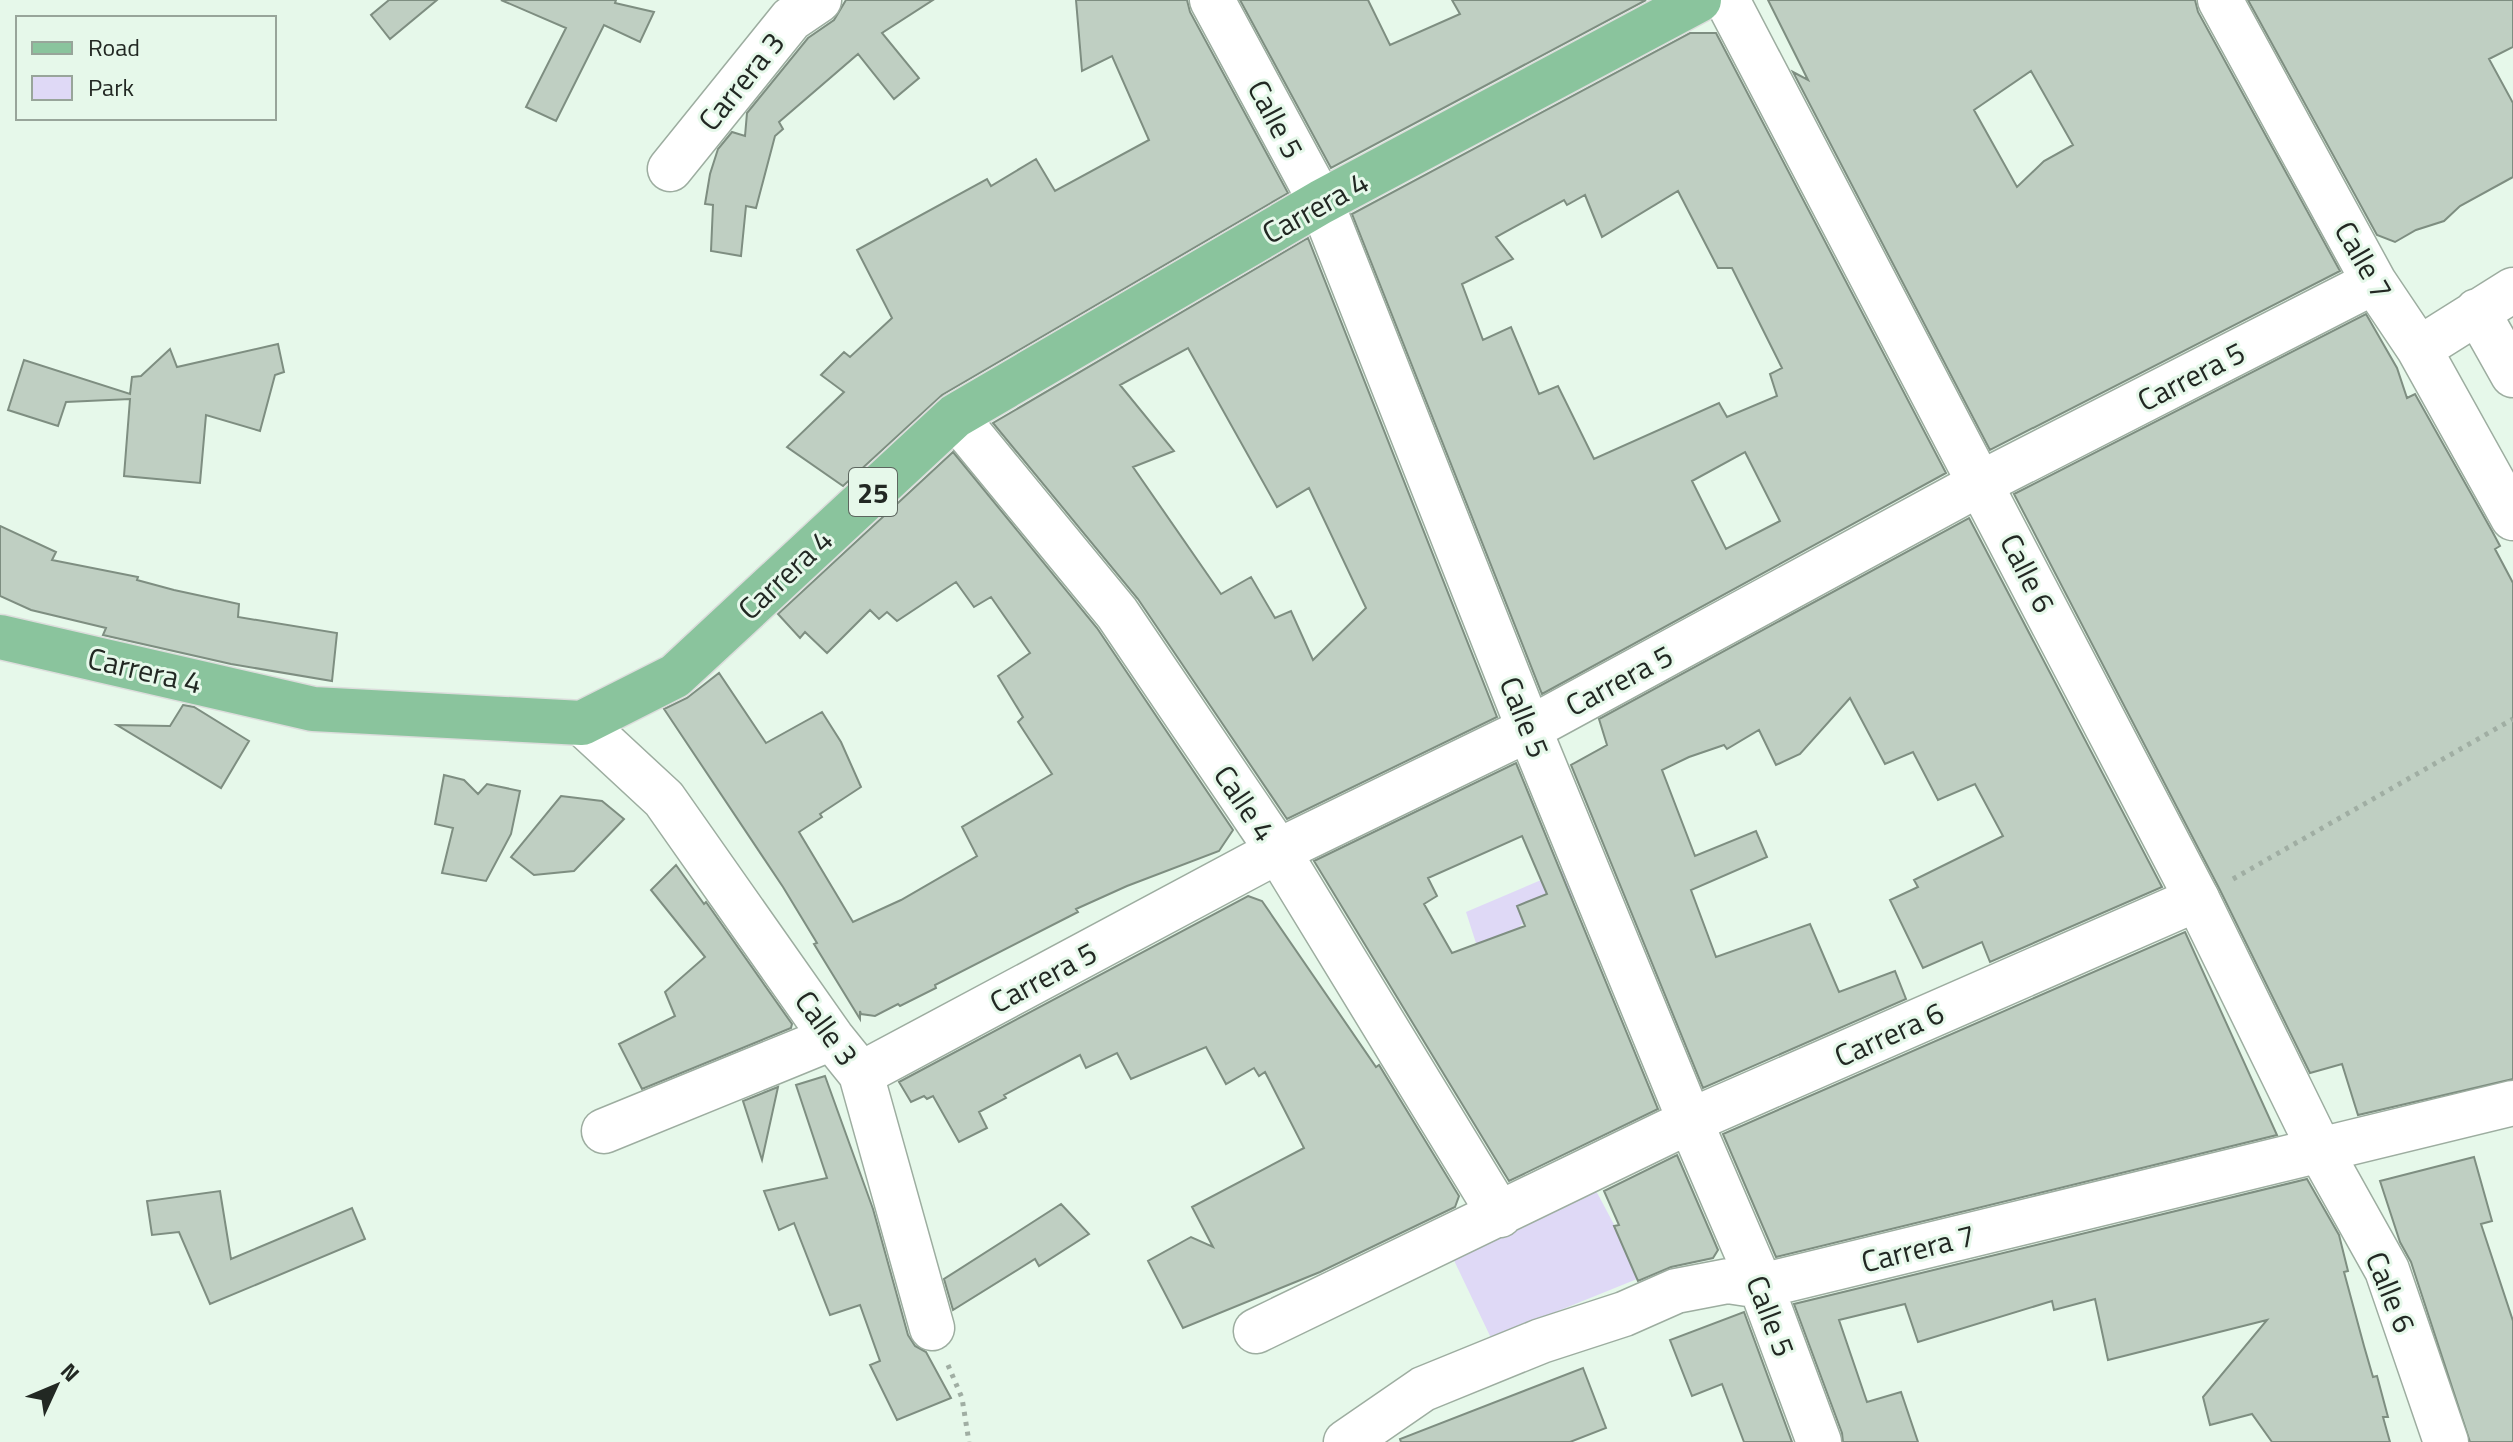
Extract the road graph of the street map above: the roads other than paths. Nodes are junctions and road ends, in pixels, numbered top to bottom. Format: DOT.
graph roads {
  1 [pos="819,0"];
  2 [pos="1212,0"];
  3 [pos="1699,0"];
  4 [pos="1727,0"];
  5 [pos="2220,0"];
  6 [pos="670,169"];
  7 [pos="1321,202"];
  8 [pos="2374,282"];
  9 [pos="2495,301"];
  10 [pos="2419,349"];
  11 [pos="2513,375"];
  12 [pos="955,416"];
  13 [pos="1981,483"];
  14 [pos="2513,518"];
  15 [pos="0,637"];
  16 [pos="582,723"];
  17 [pos="1529,729"];
  18 [pos="1278,851"];
  19 [pos="2197,899"];
  20 [pos="832,1038"];
  21 [pos="861,1074"];
  22 [pos="2513,1103"];
  23 [pos="1690,1121"];
  24 [pos="604,1131"];
  25 [pos="2320,1150"];
  26 [pos="1500,1215"];
  27 [pos="1761,1286"];
  28 [pos="932,1328"];
  29 [pos="1256,1331"];
  30 [pos="1346,1442"];
  31 [pos="1819,1442"];
  32 [pos="2417,1442"];
  33 [pos="2446,1442"];
  1 -- 6 [label="street, Carrera 3"];
  2 -- 7 [label="street, Calle 5"];
  3 -- 7 [label="main road, Carrera 4 / 25"];
  4 -- 13 [label="street, Calle 6"];
  5 -- 8 [label="street, Calle 7"];
  7 -- 12 [label="main road, Carrera 4 / 25"];
  7 -- 17 [label="street, Calle 5"];
  8 -- 10 [label="street, Calle 7"];
  8 -- 13 [label="street, Carrera 5"];
  9 -- 10 [label="street"];
  9 -- 11 [label="street"];
  10 -- 14 [label="street, Calle 7"];
  12 -- 16 [label="main road, Carrera 4 / 25"];
  12 -- 18 [label="street, Calle 4"];
  13 -- 17 [label="street, Carrera 5"];
  13 -- 19 [label="street, Calle 6"];
  15 -- 16 [label="main road, Carrera 4 / 25"];
  16 -- 20 [label="street, Calle 3"];
  17 -- 18 [label="street, Carrera 5"];
  17 -- 23 [label="street, Calle 5"];
  18 -- 21 [label="street, Carrera 5"];
  18 -- 26 [label="street, Calle 4"];
  19 -- 23 [label="street, Carrera 6"];
  19 -- 25 [label="street, Calle 6"];
  20 -- 21 [label="street, Calle 3"];
  20 -- 24 [label="street"];
  21 -- 28 [label="street, Calle 3"];
  22 -- 25 [label="street, Carrera 7"];
  23 -- 26 [label="street, Carrera 6"];
  23 -- 27 [label="street, Calle 5"];
  25 -- 27 [label="street, Carrera 7"];
  25 -- 32 [label="street, Calle 6"];
  25 -- 33 [label="street, Calle 6"];
  26 -- 29 [label="street, Carrera 6"];
  27 -- 30 [label="street, Carrera 7"];
  27 -- 31 [label="street, Calle 5"];
}
